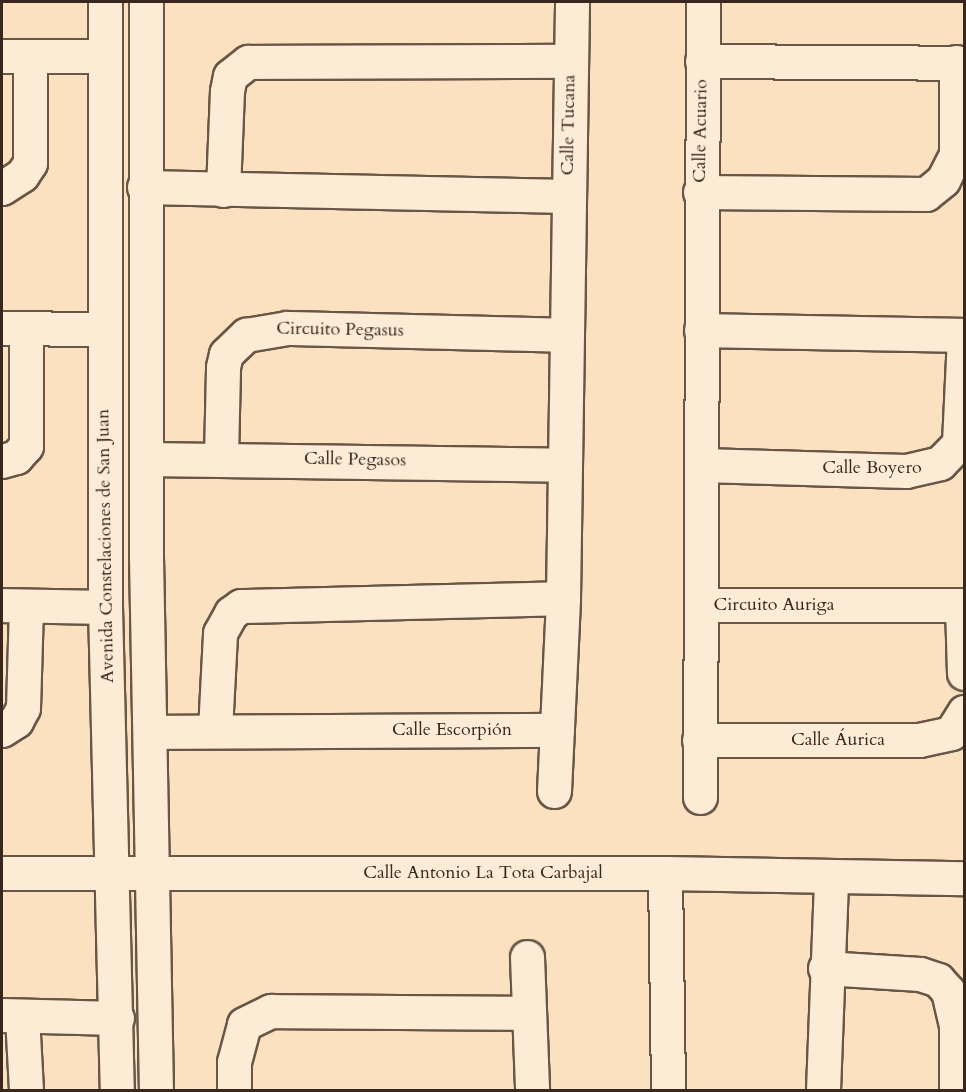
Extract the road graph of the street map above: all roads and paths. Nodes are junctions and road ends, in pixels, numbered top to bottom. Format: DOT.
graph roads {
  1 [pos="105,2"];
  2 [pos="146,2"];
  3 [pos="572,2"];
  4 [pos="703,2"];
  5 [pos="16,56"];
  6 [pos="104,56"];
  7 [pos="569,61"];
  8 [pos="702,61"];
  9 [pos="960,62"];
  10 [pos="144,187"];
  11 [pos="2,188"];
  12 [pos="223,190"];
  13 [pos="700,192"];
  14 [pos="568,196"];
  15 [pos="14,329"];
  16 [pos="104,329"];
  17 [pos="701,330"];
  18 [pos="964,334"];
  19 [pos="566,335"];
  20 [pos="221,457"];
  21 [pos="146,459"];
  22 [pos="2,461"];
  23 [pos="565,465"];
  24 [pos="702,465"];
  25 [pos="563,598"];
  26 [pos="703,605"];
  27 [pos="963,605"];
  28 [pos="14,606"];
  29 [pos="105,608"];
  30 [pos="964,673"];
  31 [pos="964,712"];
  32 [pos="2,730"];
  33 [pos="215,730"];
  34 [pos="557,730"];
  35 [pos="151,732"];
  36 [pos="699,740"];
  37 [pos="554,791"];
  38 [pos="700,797"];
  39 [pos="2,873"];
  40 [pos="665,873"];
  41 [pos="112,874"];
  42 [pos="153,874"];
  43 [pos="831,877"];
  44 [pos="964,878"];
  45 [pos="527,957"];
  46 [pos="825,968"];
  47 [pos="528,1013"];
  48 [pos="12,1016"];
  49 [pos="117,1018"];
  50 [pos="26,1090"];
  51 [pos="117,1090"];
  52 [pos="156,1090"];
  53 [pos="234,1090"];
  54 [pos="531,1090"];
  55 [pos="668,1090"];
  56 [pos="823,1090"];
  57 [pos="956,1090"];
  1 -- 6 [label="street, Avenida Constelaciones de San Juan"];
  2 -- 10 [label="street"];
  3 -- 7 [label="street"];
  4 -- 8 [label="street"];
  5 -- 6 [label="street"];
  5 -- 11 [label="street"];
  6 -- 16 [label="street, Avenida Constelaciones de San Juan"];
  7 -- 12 [label="street, Calle Tucana"];
  7 -- 14 [label="street, Calle Tucana"];
  8 -- 9 [label="street, Calle Acuario"];
  8 -- 13 [label="street, Calle Acuario"];
  9 -- 13 [label="street, Calle Acuario"];
  10 -- 12 [label="street, Calle Tucana"];
  10 -- 21 [label="street"];
  12 -- 14 [label="street, Calle Tucana"];
  13 -- 17 [label="street"];
  14 -- 19 [label="street"];
  15 -- 16 [label="street"];
  15 -- 22 [label="street"];
  16 -- 29 [label="street, Avenida Constelaciones de San Juan"];
  17 -- 18 [label="street, Calle Boyero"];
  17 -- 24 [label="street"];
  18 -- 24 [label="street, Calle Boyero"];
  19 -- 20 [label="street, Circuito Pegasus"];
  19 -- 23 [label="street"];
  20 -- 21 [label="street, Calle Pegasos"];
  20 -- 23 [label="street, Calle Pegasos"];
  21 -- 35 [label="street"];
  23 -- 25 [label="street"];
  24 -- 26 [label="street"];
  25 -- 33 [label="street"];
  25 -- 34 [label="street"];
  26 -- 27 [label="street, Circuito Auriga"];
  26 -- 36 [label="street, Circuito Auriga"];
  27 -- 30 [label="street"];
  28 -- 29 [label="street"];
  28 -- 32 [label="street"];
  29 -- 41 [label="street, Avenida Constelaciones de San Juan"];
  31 -- 36 [label="street, Calle Áurica"];
  33 -- 34 [label="street, Calle Escorpión"];
  33 -- 35 [label="street, Calle Escorpión"];
  34 -- 37 [label="street"];
  35 -- 42 [label="street"];
  36 -- 38 [label="street, Circuito Auriga"];
  39 -- 41 [label="street, Calle Antonio La Tota Carbajal"];
  40 -- 42 [label="street, Calle Antonio La Tota Carbajal"];
  40 -- 43 [label="street, Calle Antonio La Tota Carbajal"];
  40 -- 55 [label="street"];
  41 -- 42 [label="street, Calle Antonio La Tota Carbajal"];
  41 -- 49 [label="street, Avenida Constelaciones de San Juan"];
  42 -- 52 [label="street"];
  43 -- 44 [label="street, Calle Antonio La Tota Carbajal"];
  43 -- 46 [label="street"];
  45 -- 47 [label="street"];
  46 -- 56 [label="street"];
  46 -- 57 [label="street"];
  47 -- 53 [label="street"];
  47 -- 54 [label="street"];
  48 -- 49 [label="street"];
  48 -- 50 [label="street"];
  49 -- 51 [label="street, Avenida Constelaciones de San Juan"];
}
